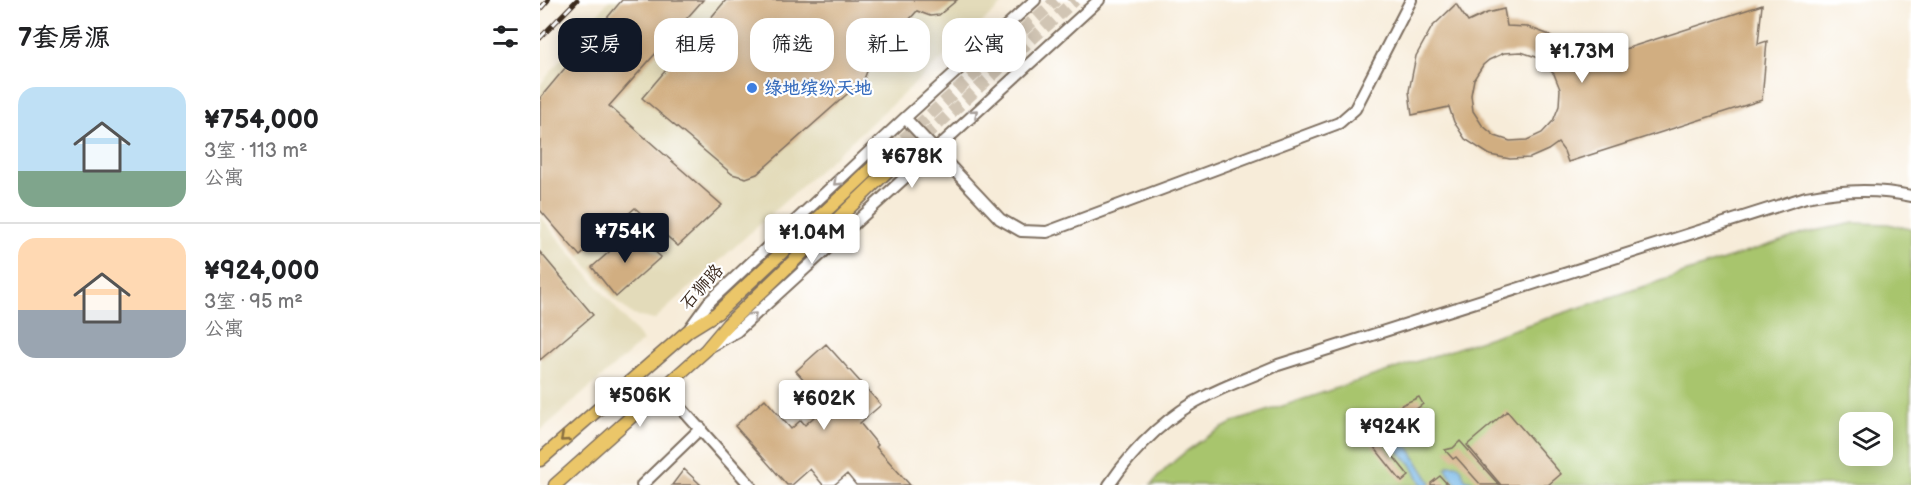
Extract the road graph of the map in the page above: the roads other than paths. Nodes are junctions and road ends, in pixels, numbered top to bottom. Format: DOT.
graph roads {
  1 [pos="1035,0"];
  2 [pos="1099,0"];
  3 [pos="1411,0"];
  4 [pos="905,118"];
  5 [pos="934,150"];
  6 [pos="890,151"];
  7 [pos="898,161"];
  8 [pos="1911,196"];
  9 [pos="688,331"];
  10 [pos="706,350"];
  11 [pos="663,388"];
  12 [pos="701,428"];
  13 [pos="540,460"];
  14 [pos="555,485"];
  15 [pos="642,485"];
  16 [pos="750,485"];
  17 [pos="1109,485"];
  1 -- 4 [label="street, 石狮路"];
  5 -- 2 [label="street, one-way"];
  3 -- 5 [label="street"];
  4 -- 5 [label="street"];
  4 -- 9 [label="street, 石狮路, one-way"];
  10 -- 5 [label="street, one-way"];
  6 -- 9 [label="main road, 石狮路"];
  7 -- 10 [label="main road"];
  8 -- 17 [label="street"];
  9 -- 13 [label="main road, 石狮路, one-way"];
  10 -- 11 [label="main road"];
  11 -- 12 [label="street"];
  11 -- 14 [label="main road"];
  12 -- 15 [label="street"];
  12 -- 16 [label="street"];
}
